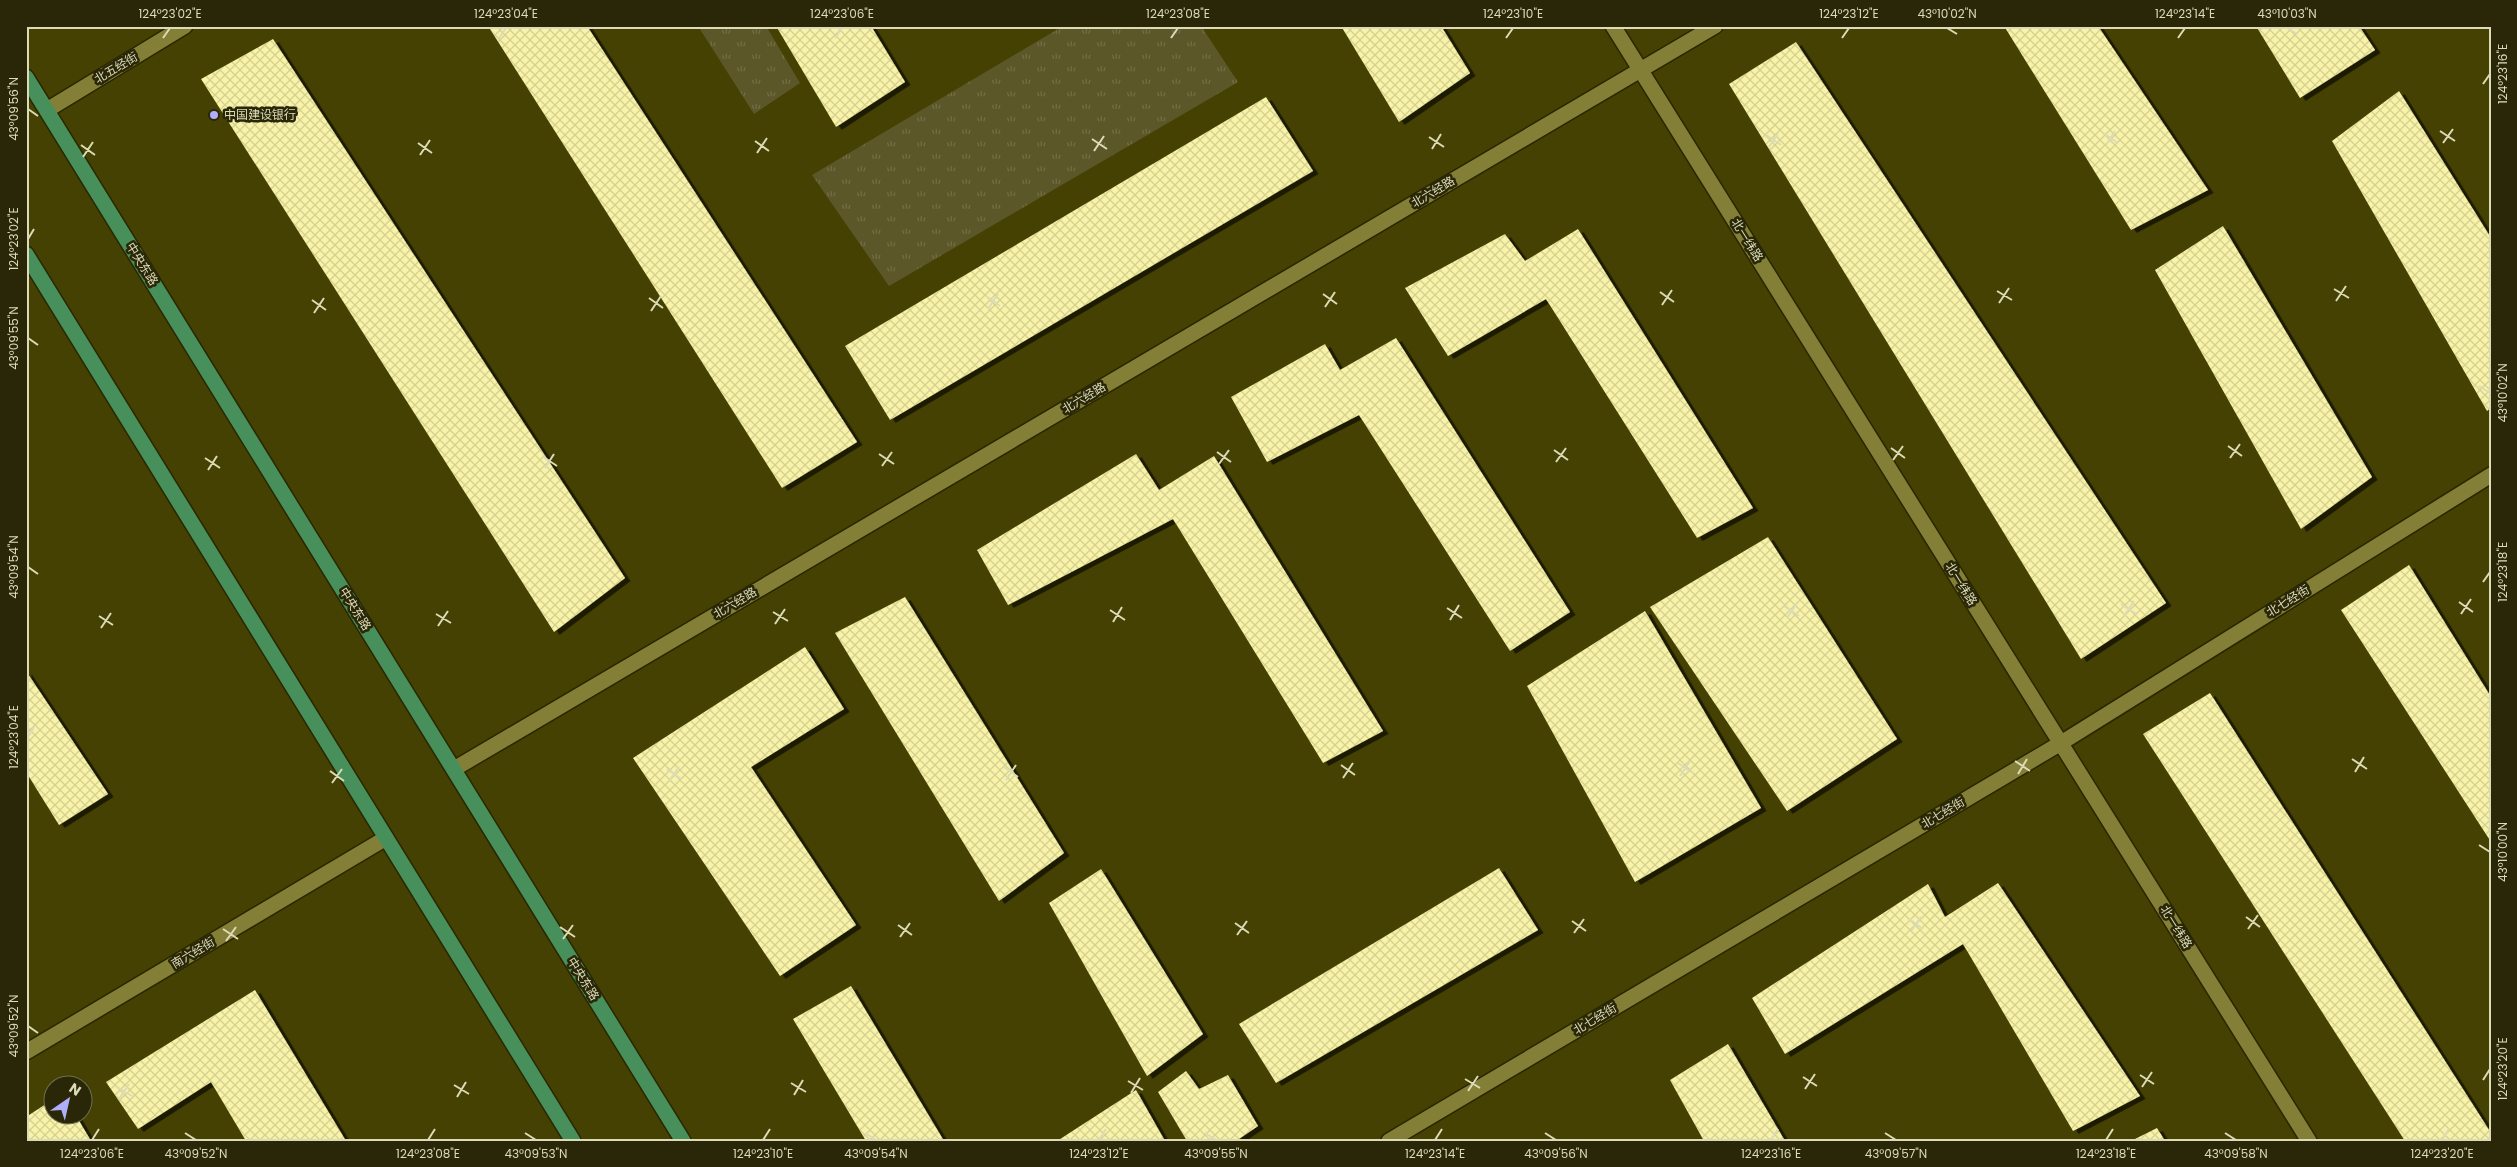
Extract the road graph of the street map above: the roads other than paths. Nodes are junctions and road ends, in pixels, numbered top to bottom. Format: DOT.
graph roads {
  1 [pos="185,26"];
  2 [pos="1613,26"];
  3 [pos="1715,26"];
  4 [pos="1640,70"];
  5 [pos="26,77"];
  6 [pos="47,110"];
  7 [pos="26,254"];
  8 [pos="2491,475"];
  9 [pos="2061,744"];
  10 [pos="454,769"];
  11 [pos="386,838"];
  12 [pos="26,1052"];
  13 [pos="573,1141"];
  14 [pos="683,1141"];
  15 [pos="1390,1141"];
  16 [pos="2309,1141"];
  1 -- 6 [label="street, 北五经街"];
  2 -- 4 [label="street, 北一纬路"];
  3 -- 4 [label="street, 北六经路"];
  4 -- 9 [label="street, 北一纬路"];
  4 -- 10 [label="street, 北六经路"];
  5 -- 6 [label="main road, 中央东路"];
  6 -- 10 [label="main road, 中央东路"];
  7 -- 11 [label="main road"];
  8 -- 9 [label="street, 北七经街"];
  9 -- 15 [label="street, 北七经街"];
  9 -- 16 [label="street, 北一纬路"];
  10 -- 14 [label="main road, 中央东路"];
  11 -- 12 [label="street, 南六经街"];
  11 -- 13 [label="main road"];
}
